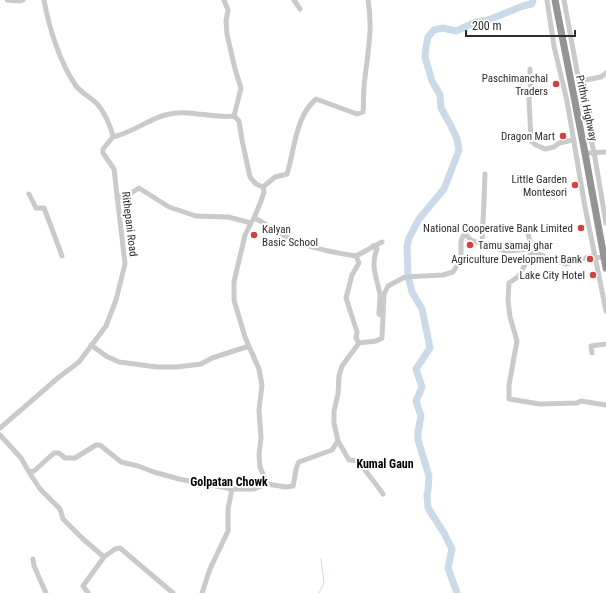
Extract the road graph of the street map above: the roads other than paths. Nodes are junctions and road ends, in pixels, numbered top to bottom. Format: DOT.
graph roads {
  1 [pos="7,0"];
  2 [pos="23,0"];
  3 [pos="44,0"];
  4 [pos="224,0"];
  5 [pos="294,0"];
  6 [pos="368,0"];
  7 [pos="547,0"];
  8 [pos="555,0"];
  9 [pos="564,0"];
  10 [pos="300,9"];
  11 [pos="530,69"];
  12 [pos="578,70"];
  13 [pos="568,72"];
  14 [pos="606,73"];
  15 [pos="580,81"];
  16 [pos="234,116"];
  17 [pos="113,137"];
  18 [pos="573,140"];
  19 [pos="594,152"];
  20 [pos="606,152"];
  21 [pos="585,153"];
  22 [pos="485,174"];
  23 [pos="262,187"];
  24 [pos="29,194"];
  25 [pos="117,198"];
  26 [pos="253,220"];
  27 [pos="606,223"];
  28 [pos="528,233"];
  29 [pos="382,242"];
  30 [pos="482,244"];
  31 [pos="373,246"];
  32 [pos="532,251"];
  33 [pos="62,256"];
  34 [pos="356,256"];
  35 [pos="595,257"];
  36 [pos="604,258"];
  37 [pos="606,268"];
  38 [pos="606,311"];
  39 [pos="383,316"];
  40 [pos="359,343"];
  41 [pos="606,344"];
  42 [pos="91,345"];
  43 [pos="249,346"];
  44 [pos="592,353"];
  45 [pos="606,405"];
  46 [pos="0,428"];
  47 [pos="0,435"];
  48 [pos="338,441"];
  49 [pos="29,472"];
  50 [pos="266,484"];
  51 [pos="232,489"];
  52 [pos="383,494"];
  53 [pos="104,557"];
  54 [pos="33,559"];
  55 [pos="46,593"];
  56 [pos="88,593"];
  57 [pos="173,593"];
  58 [pos="202,593"];
  1 -- 2 [label="street"];
  3 -- 17 [label="street"];
  4 -- 16 [label="street"];
  5 -- 10 [label="street"];
  6 -- 23 [label="street"];
  7 -- 18 [label="street"];
  8 -- 13 [label="highway, Prithvi Highway"];
  9 -- 12 [label="street"];
  11 -- 18 [label="street"];
  12 -- 13 [label="street"];
  12 -- 15 [label="street"];
  13 -- 21 [label="highway, Prithvi Highway"];
  14 -- 15 [label="street"];
  15 -- 19 [label="street"];
  16 -- 17 [label="street"];
  16 -- 23 [label="street"];
  17 -- 25 [label="street, Rithepani Road"];
  18 -- 35 [label="street"];
  19 -- 20 [label="street"];
  19 -- 21 [label="street"];
  19 -- 27 [label="street"];
  21 -- 36 [label="highway, Prithvi Highway"];
  22 -- 30 [label="street"];
  23 -- 26 [label="street"];
  24 -- 33 [label="street"];
  25 -- 26 [label="street"];
  25 -- 42 [label="street, Rithepani Road"];
  26 -- 34 [label="street"];
  26 -- 43 [label="street"];
  28 -- 32 [label="street"];
  29 -- 31 [label="street"];
  30 -- 32 [label="street"];
  30 -- 39 [label="street"];
  31 -- 34 [label="street"];
  31 -- 39 [label="street"];
  32 -- 35 [label="street"];
  32 -- 45 [label="street"];
  34 -- 40 [label="street"];
  35 -- 36 [label="street"];
  35 -- 38 [label="street"];
  36 -- 37 [label="highway, Prithvi Highway"];
  39 -- 40 [label="street"];
  40 -- 48 [label="street"];
  41 -- 44 [label="street"];
  42 -- 43 [label="street"];
  42 -- 46 [label="street, Rithepani Road"];
  43 -- 50 [label="street"];
  47 -- 49 [label="street"];
  48 -- 50 [label="street"];
  48 -- 52 [label="street"];
  49 -- 51 [label="street"];
  49 -- 53 [label="street"];
  50 -- 51 [label="street"];
  51 -- 58 [label="street"];
  53 -- 56 [label="street"];
  53 -- 57 [label="street"];
  54 -- 55 [label="street"];
}
